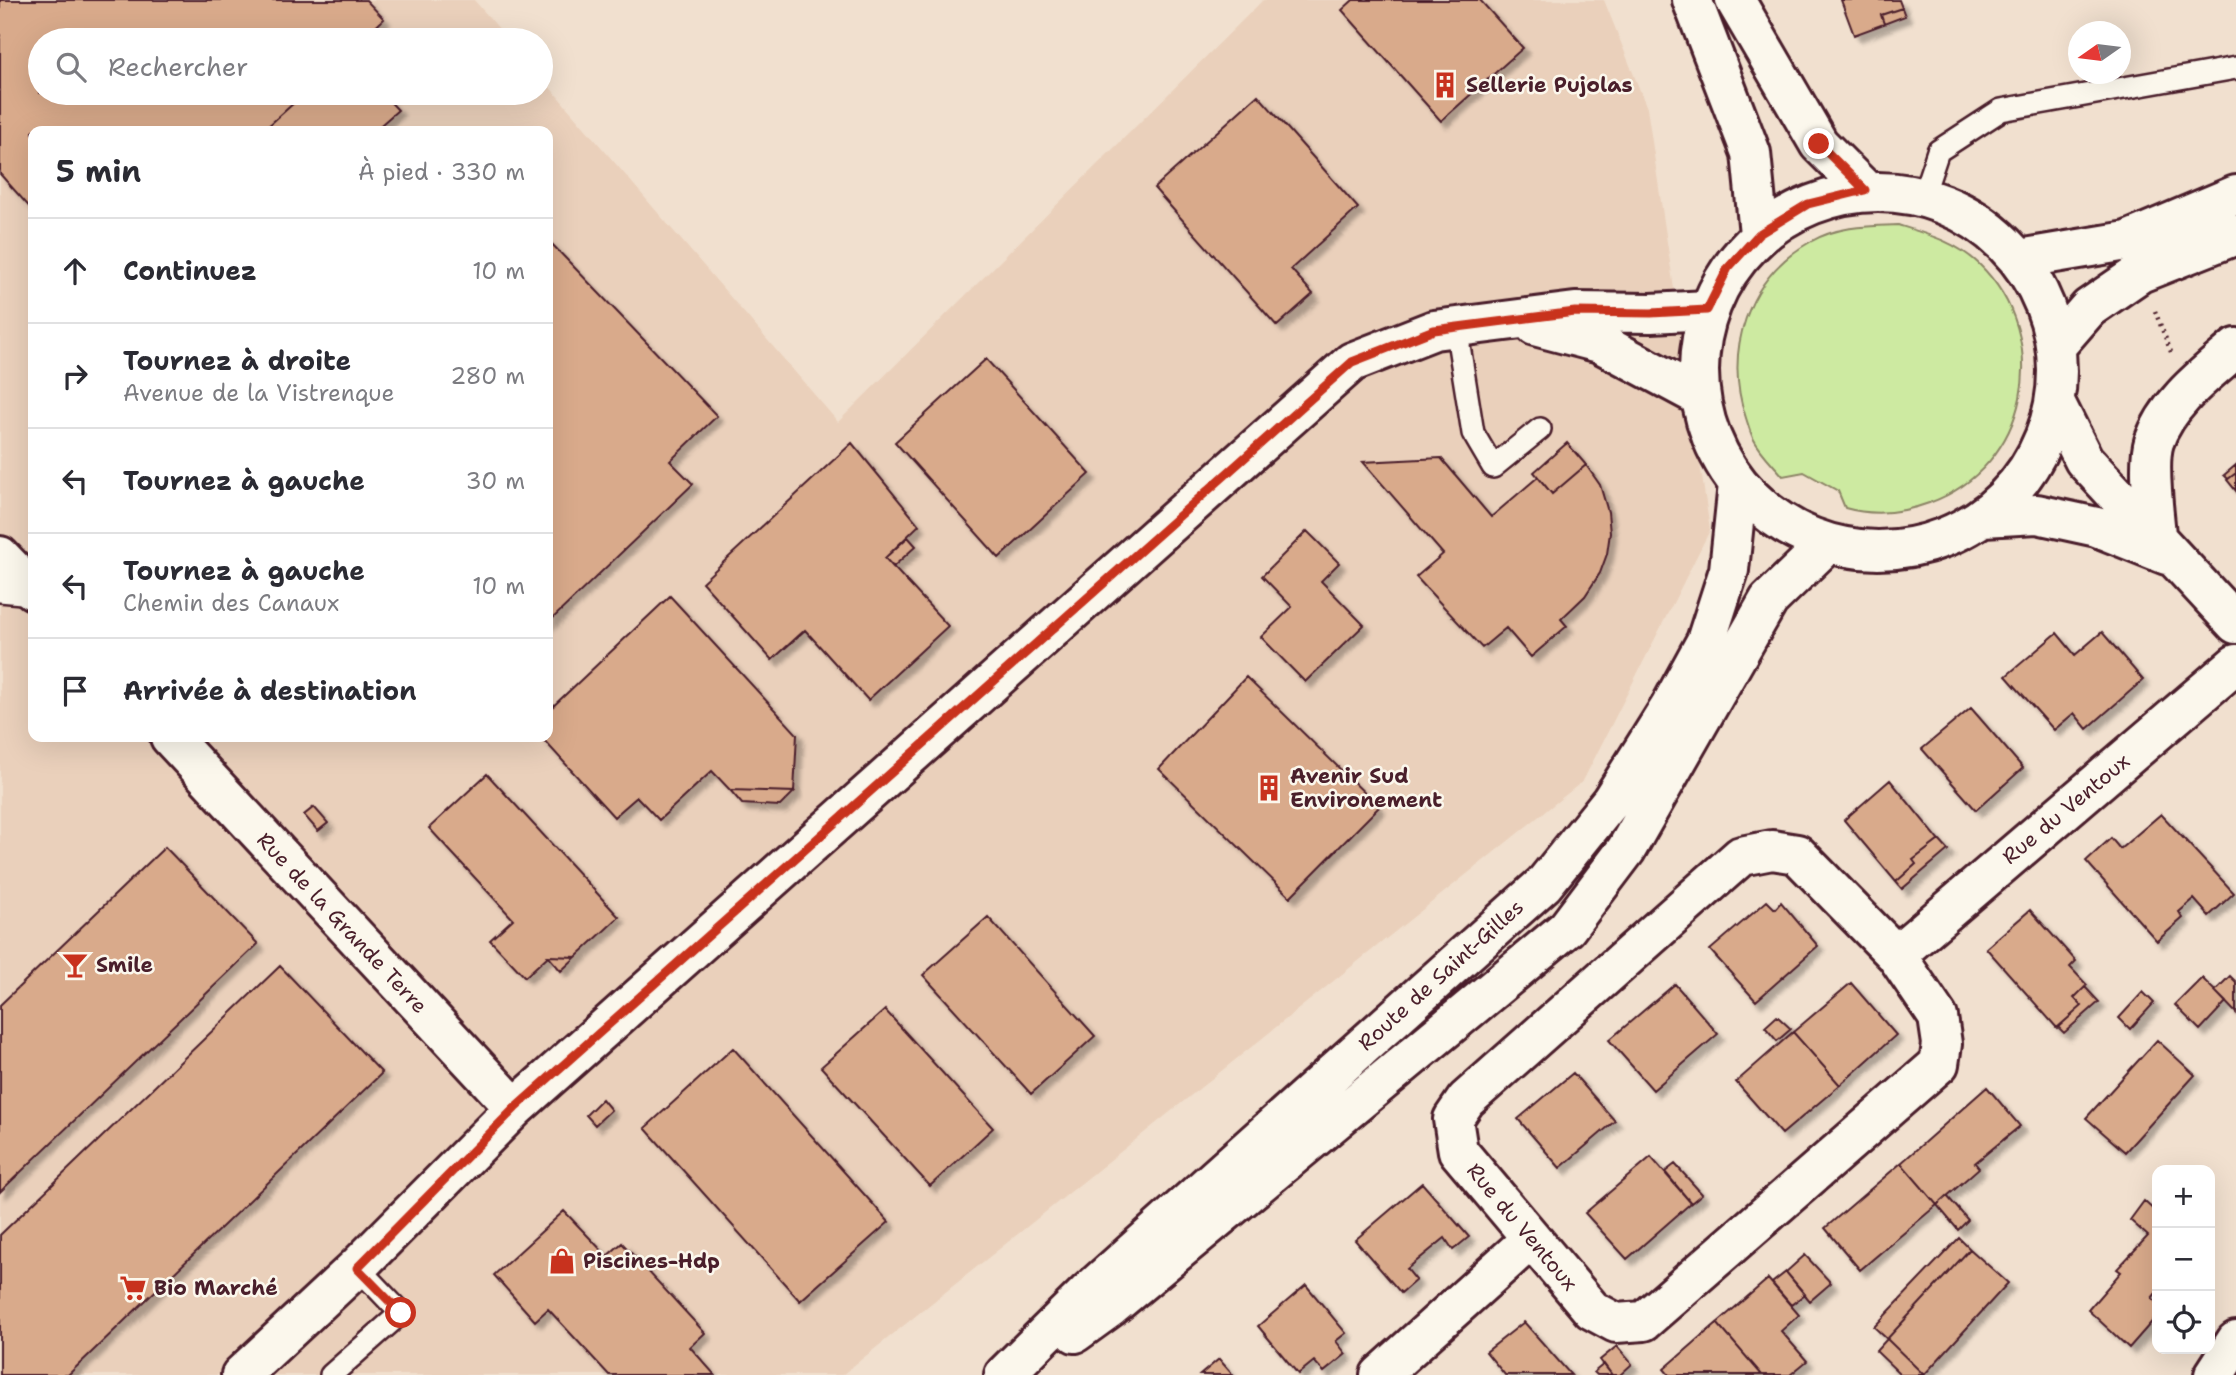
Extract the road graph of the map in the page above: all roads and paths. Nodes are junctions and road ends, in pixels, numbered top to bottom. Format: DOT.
graph roads {
  1 [pos="1692,0"];
  2 [pos="1735,0"];
  3 [pos="2236,68"];
  4 [pos="1865,190"];
  5 [pos="1923,195"];
  6 [pos="2236,195"];
  7 [pos="1759,234"];
  8 [pos="2236,235"];
  9 [pos="2020,259"];
  10 [pos="2152,304"];
  11 [pos="1707,310"];
  12 [pos="1513,320"];
  13 [pos="1456,327"];
  14 [pos="2056,346"];
  15 [pos="2236,348"];
  16 [pos="2172,354"];
  17 [pos="1699,396"];
  18 [pos="2055,402"];
  19 [pos="1540,429"];
  20 [pos="1738,484"];
  21 [pos="1983,517"];
  22 [pos="1827,544"];
  23 [pos="2167,547"];
  24 [pos="0,556"];
  25 [pos="28,587"];
  26 [pos="0,591"];
  27 [pos="28,592"];
  28 [pos="2236,624"];
  29 [pos="2236,664"];
  30 [pos="175,742"];
  31 [pos="1896,955"];
  32 [pos="515,1108"];
  33 [pos="1531,1239"];
  34 [pos="357,1268"];
  35 [pos="2236,1341"];
  36 [pos="241,1375"];
  37 [pos="331,1375"];
  38 [pos="1004,1375"];
  39 [pos="1019,1375"];
  40 [pos="1380,1375"];
  41 [pos="2214,1375"];
  1 -- 7 [label="main road"];
  2 -- 4 [label="main road"];
  3 -- 5 [label="lane"];
  4 -- 5 [label="main road"];
  4 -- 7 [label="main road"];
  5 -- 9 [label="main road"];
  6 -- 9 [label="main road"];
  7 -- 11 [label="main road"];
  8 -- 14 [label="main road"];
  9 -- 14 [label="main road"];
  10 -- 16 [label="path"];
  11 -- 12 [label="main road"];
  11 -- 17 [label="main road"];
  12 -- 13 [label="main road"];
  12 -- 17 [label="main road"];
  13 -- 19 [label="lane"];
  13 -- 32 [label="main road"];
  14 -- 18 [label="main road"];
  15 -- 23 [label="main road"];
  17 -- 20 [label="main road"];
  18 -- 21 [label="main road"];
  18 -- 23 [label="main road"];
  20 -- 22 [label="main road"];
  20 -- 38 [label="main road, Route de Saint-Gilles"];
  21 -- 22 [label="main road"];
  21 -- 23 [label="main road"];
  22 -- 39 [label="main road, Route de Saint-Gilles"];
  23 -- 28 [label="main road"];
  24 -- 25 [label="main road"];
  26 -- 27 [label="lane"];
  29 -- 31 [label="main road, Rue du Ventoux"];
  30 -- 32 [label="main road, Rue de la Grande Terre"];
  31 -- 33 [label="main road, Rue du Ventoux"];
  31 -- 33 [label="main road, Rue du Ventoux"];
  32 -- 34 [label="main road"];
  33 -- 40 [label="main road"];
  34 -- 36 [label="main road"];
  34 -- 37 [label="lane"];
  35 -- 41 [label="main road"];
}
